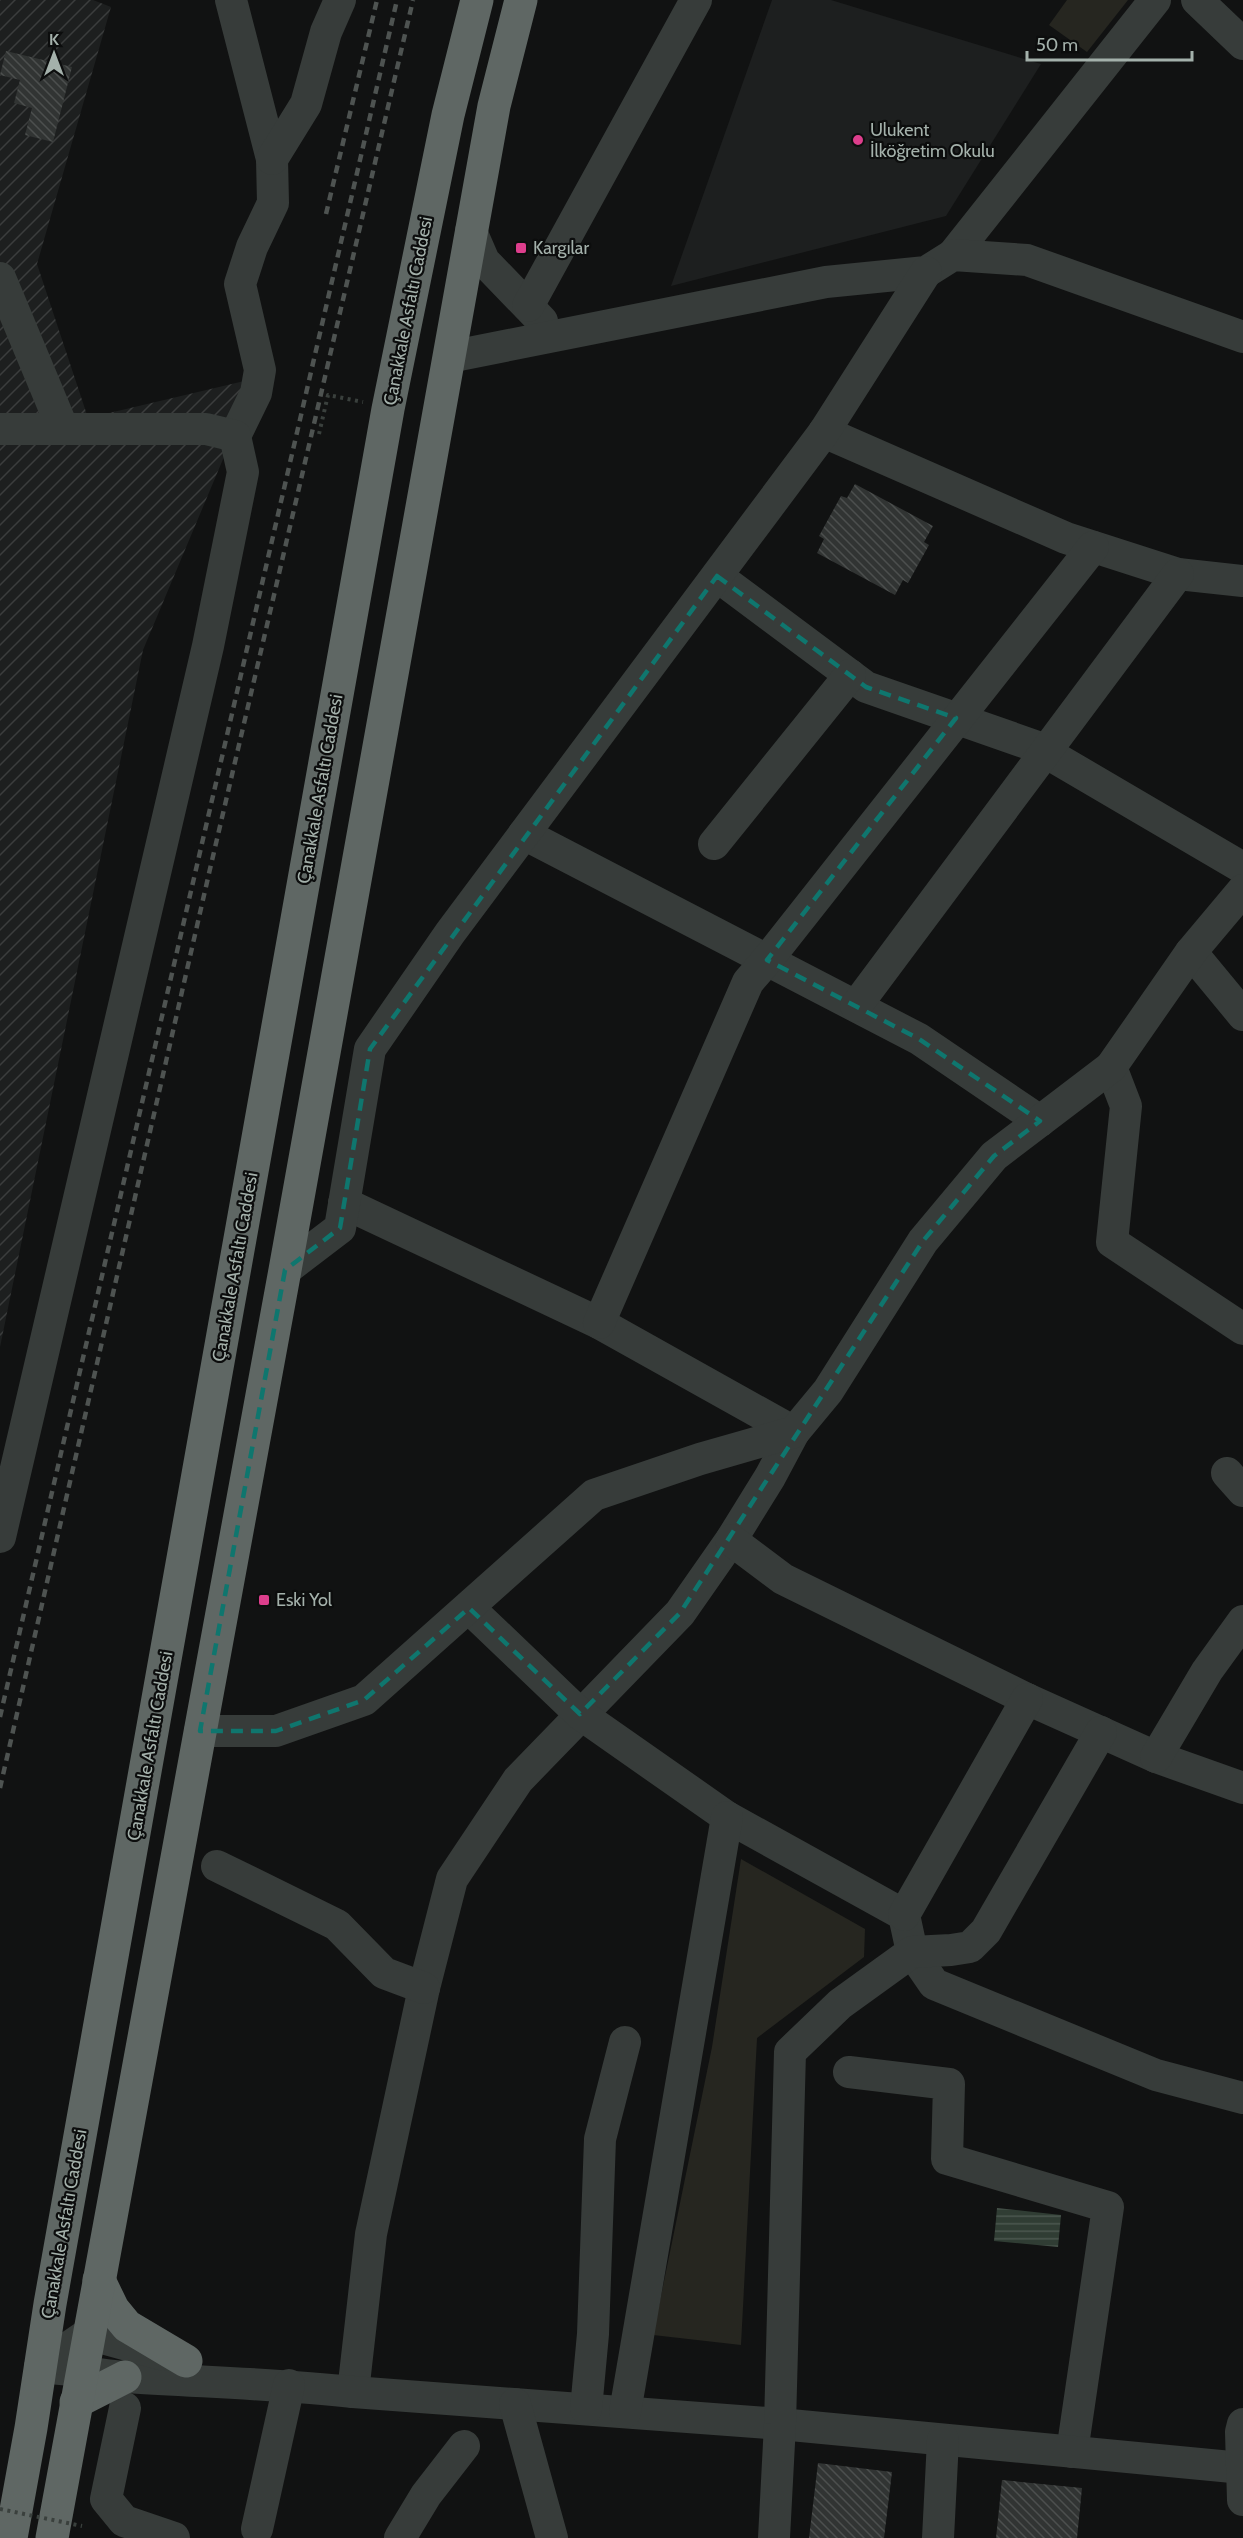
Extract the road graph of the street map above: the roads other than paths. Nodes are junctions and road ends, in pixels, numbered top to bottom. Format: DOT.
graph roads {
  1 [pos="231,0"];
  2 [pos="340,0"];
  3 [pos="477,0"];
  4 [pos="521,0"];
  5 [pos="696,0"];
  6 [pos="1155,0"];
  7 [pos="1197,0"];
  8 [pos="1243,44"];
  9 [pos="272,159"];
  10 [pos="471,231"];
  11 [pos="953,255"];
  12 [pos="926,272"];
  13 [pos="0,278"];
  14 [pos="528,306"];
  15 [pos="555,334"];
  16 [pos="1243,337"];
  17 [pos="449,357"];
  18 [pos="0,429"];
  19 [pos="63,429"];
  20 [pos="824,432"];
  21 [pos="234,436"];
  22 [pos="1093,547"];
  23 [pos="1178,574"];
  24 [pos="717,576"];
  25 [pos="1243,581"];
  26 [pos="850,675"];
  27 [pos="956,718"];
  28 [pos="1045,752"];
  29 [pos="524,834"];
  30 [pos="714,844"];
  31 [pos="1243,868"];
  32 [pos="1243,890"];
  33 [pos="1191,952"];
  34 [pos="767,960"];
  35 [pos="856,1006"];
  36 [pos="1243,1015"];
  37 [pos="1111,1067"];
  38 [pos="1040,1121"];
  39 [pos="344,1203"];
  40 [pos="285,1270"];
  41 [pos="599,1323"];
  42 [pos="1243,1329"];
  43 [pos="794,1432"];
  44 [pos="0,1537"];
  45 [pos="731,1540"];
  46 [pos="469,1608"];
  47 [pos="1243,1621"];
  48 [pos="1027,1699"];
  49 [pos="580,1714"];
  50 [pos="200,1731"];
  51 [pos="1101,1732"];
  52 [pos="1156,1758"];
  53 [pos="1243,1788"];
  54 [pos="727,1817"];
  55 [pos="217,1866"];
  56 [pos="904,1915"];
  57 [pos="912,1952"];
  58 [pos="424,1988"];
  59 [pos="625,2042"];
  60 [pos="849,2072"];
  61 [pos="1243,2098"];
  62 [pos="99,2280"];
  63 [pos="88,2334"];
  64 [pos="186,2361"];
  65 [pos="40,2367"];
  66 [pos="82,2370"];
  67 [pos="289,2385"];
  68 [pos="125,2392"];
  69 [pos="353,2392"];
  70 [pos="76,2402"];
  71 [pos="514,2404"];
  72 [pos="586,2409"];
  73 [pos="625,2412"];
  74 [pos="780,2424"];
  75 [pos="1243,2424"];
  76 [pos="943,2440"];
  77 [pos="464,2446"];
  78 [pos="1072,2452"];
  79 [pos="1243,2468"];
  80 [pos="1243,2500"];
  81 [pos="67,2532"];
  82 [pos="259,2535"];
  83 [pos="11,2538"];
  84 [pos="174,2538"];
  85 [pos="400,2538"];
  86 [pos="552,2538"];
  87 [pos="774,2538"];
  88 [pos="938,2538"];
  1 -- 9 [label="street"];
  2 -- 9 [label="street"];
  3 -- 65 [label="highway, Çanakkale Asfaltı Caddesi"];
  4 -- 10 [label="highway"];
  5 -- 14 [label="street"];
  6 -- 11 [label="street"];
  7 -- 8 [label="street"];
  9 -- 21 [label="street"];
  10 -- 14 [label="street"];
  10 -- 17 [label="highway"];
  11 -- 12 [label="street"];
  11 -- 16 [label="street"];
  12 -- 15 [label="street"];
  12 -- 20 [label="street"];
  13 -- 19 [label="street"];
  14 -- 15 [label="street"];
  15 -- 17 [label="street"];
  17 -- 40 [label="highway"];
  18 -- 19 [label="street"];
  19 -- 21 [label="street"];
  20 -- 22 [label="street"];
  20 -- 24 [label="street"];
  21 -- 44 [label="street"];
  22 -- 23 [label="street"];
  22 -- 27 [label="street"];
  23 -- 25 [label="street"];
  23 -- 28 [label="street"];
  24 -- 26 [label="street"];
  24 -- 29 [label="street"];
  26 -- 27 [label="street"];
  26 -- 30 [label="street"];
  27 -- 28 [label="street"];
  27 -- 34 [label="street"];
  28 -- 31 [label="street"];
  28 -- 35 [label="street"];
  29 -- 34 [label="street"];
  29 -- 39 [label="street"];
  32 -- 33 [label="street"];
  33 -- 36 [label="street"];
  33 -- 37 [label="street"];
  34 -- 35 [label="street"];
  34 -- 41 [label="street"];
  35 -- 38 [label="street"];
  37 -- 38 [label="street"];
  37 -- 42 [label="street"];
  38 -- 43 [label="street"];
  39 -- 40 [label="street"];
  39 -- 41 [label="street"];
  40 -- 50 [label="highway"];
  41 -- 43 [label="street"];
  43 -- 45 [label="street"];
  43 -- 46 [label="street"];
  45 -- 48 [label="street"];
  45 -- 49 [label="street"];
  46 -- 49 [label="street"];
  46 -- 50 [label="street"];
  47 -- 52 [label="street"];
  48 -- 51 [label="street"];
  48 -- 56 [label="street"];
  49 -- 54 [label="street"];
  49 -- 58 [label="street"];
  50 -- 62 [label="highway"];
  51 -- 52 [label="street"];
  51 -- 57 [label="street"];
  52 -- 53 [label="street"];
  54 -- 56 [label="street"];
  54 -- 73 [label="street"];
  55 -- 58 [label="street"];
  56 -- 57 [label="street"];
  57 -- 61 [label="street"];
  57 -- 74 [label="street"];
  58 -- 69 [label="street"];
  59 -- 72 [label="street"];
  60 -- 78 [label="street"];
  62 -- 63 [label="highway"];
  62 -- 64 [label="highway"];
  63 -- 64 [label="street"];
  63 -- 65 [label="street"];
  63 -- 66 [label="highway"];
  64 -- 67 [label="street"];
  65 -- 66 [label="street"];
  65 -- 83 [label="highway, Çanakkale Asfaltı Caddesi"];
  66 -- 68 [label="street"];
  66 -- 70 [label="highway"];
  67 -- 68 [label="street"];
  67 -- 69 [label="street"];
  67 -- 82 [label="street"];
  68 -- 70 [label="highway"];
  68 -- 84 [label="street"];
  69 -- 71 [label="street"];
  70 -- 81 [label="highway"];
  71 -- 72 [label="street"];
  71 -- 86 [label="street"];
  72 -- 73 [label="street"];
  73 -- 74 [label="street"];
  74 -- 76 [label="street"];
  74 -- 87 [label="street"];
  75 -- 79 [label="street"];
  76 -- 78 [label="street"];
  76 -- 88 [label="street"];
  77 -- 85 [label="street"];
  78 -- 79 [label="street"];
  79 -- 80 [label="street"];
}
